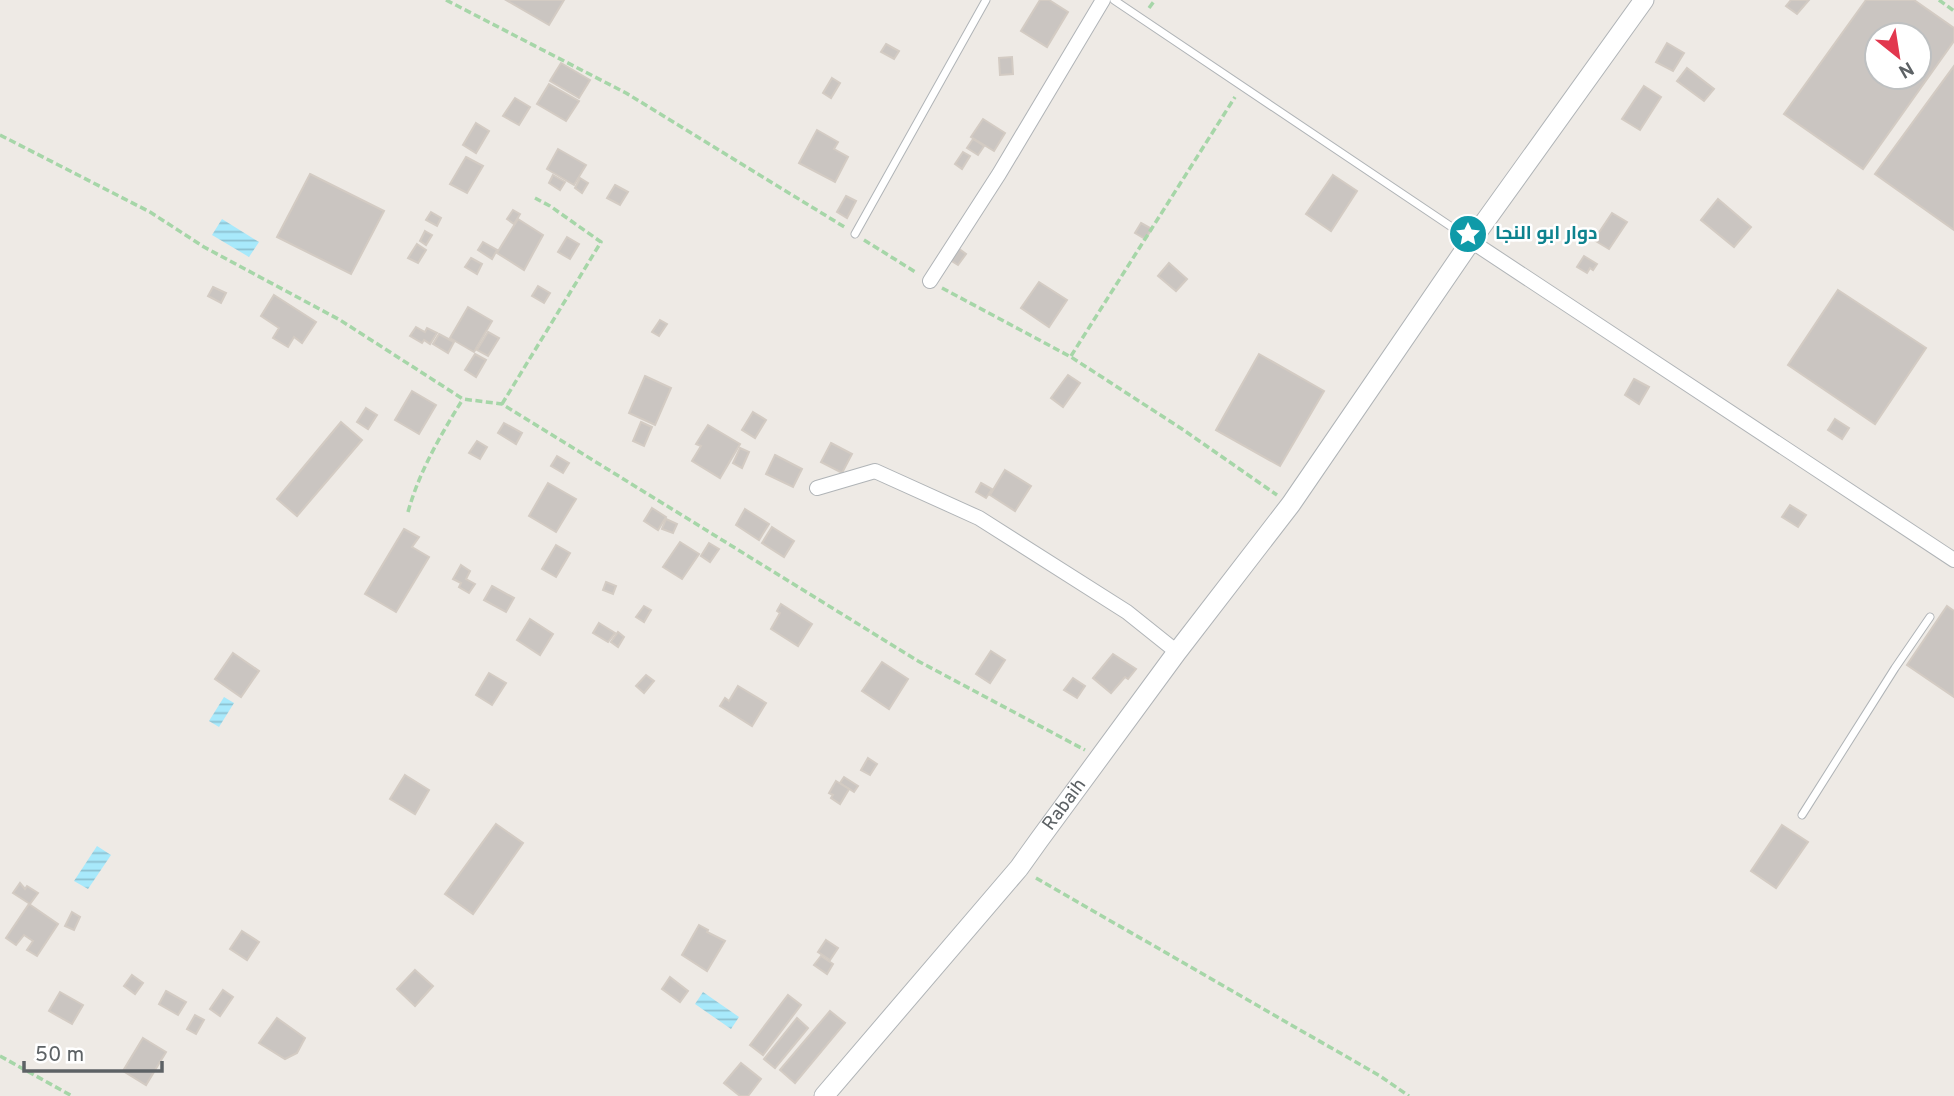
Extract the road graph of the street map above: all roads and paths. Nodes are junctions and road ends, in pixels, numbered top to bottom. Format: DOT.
graph roads {
  1 [pos="446,0"];
  2 [pos="986,0"];
  3 [pos="1103,0"];
  4 [pos="1114,0"];
  5 [pos="1644,0"];
  6 [pos="1939,0"];
  7 [pos="1954,11"];
  8 [pos="1242,86"];
  9 [pos="0,135"];
  10 [pos="535,198"];
  11 [pos="855,234"];
  12 [pos="1471,241"];
  13 [pos="930,281"];
  14 [pos="1071,357"];
  15 [pos="463,399"];
  16 [pos="502,404"];
  17 [pos="817,488"];
  18 [pos="1290,504"];
  19 [pos="408,512"];
  20 [pos="1954,559"];
  21 [pos="1930,617"];
  22 [pos="1177,652"];
  23 [pos="1099,758"];
  24 [pos="1802,814"];
  25 [pos="1019,868"];
  26 [pos="0,1056"];
  27 [pos="72,1096"];
  28 [pos="824,1096"];
  29 [pos="1409,1096"];
  1 -- 11 [label="path"];
  2 -- 11 [label="lane"];
  3 -- 13 [label="street"];
  4 -- 8 [label="lane"];
  5 -- 12 [label="street, Rabaih"];
  6 -- 7 [label="path"];
  8 -- 12 [label="lane"];
  8 -- 14 [label="path"];
  9 -- 15 [label="path"];
  10 -- 16 [label="path"];
  11 -- 13 [label="path"];
  12 -- 18 [label="street, Rabaih"];
  12 -- 20 [label="street"];
  13 -- 14 [label="path"];
  14 -- 18 [label="path"];
  15 -- 16 [label="path"];
  15 -- 19 [label="path"];
  16 -- 23 [label="path"];
  17 -- 22 [label="street"];
  18 -- 22 [label="street, Rabaih"];
  21 -- 24 [label="lane"];
  22 -- 23 [label="street, Rabaih"];
  23 -- 25 [label="street, Rabaih"];
  25 -- 28 [label="street, Rabaih"];
  25 -- 29 [label="path"];
  26 -- 27 [label="path"];
}
